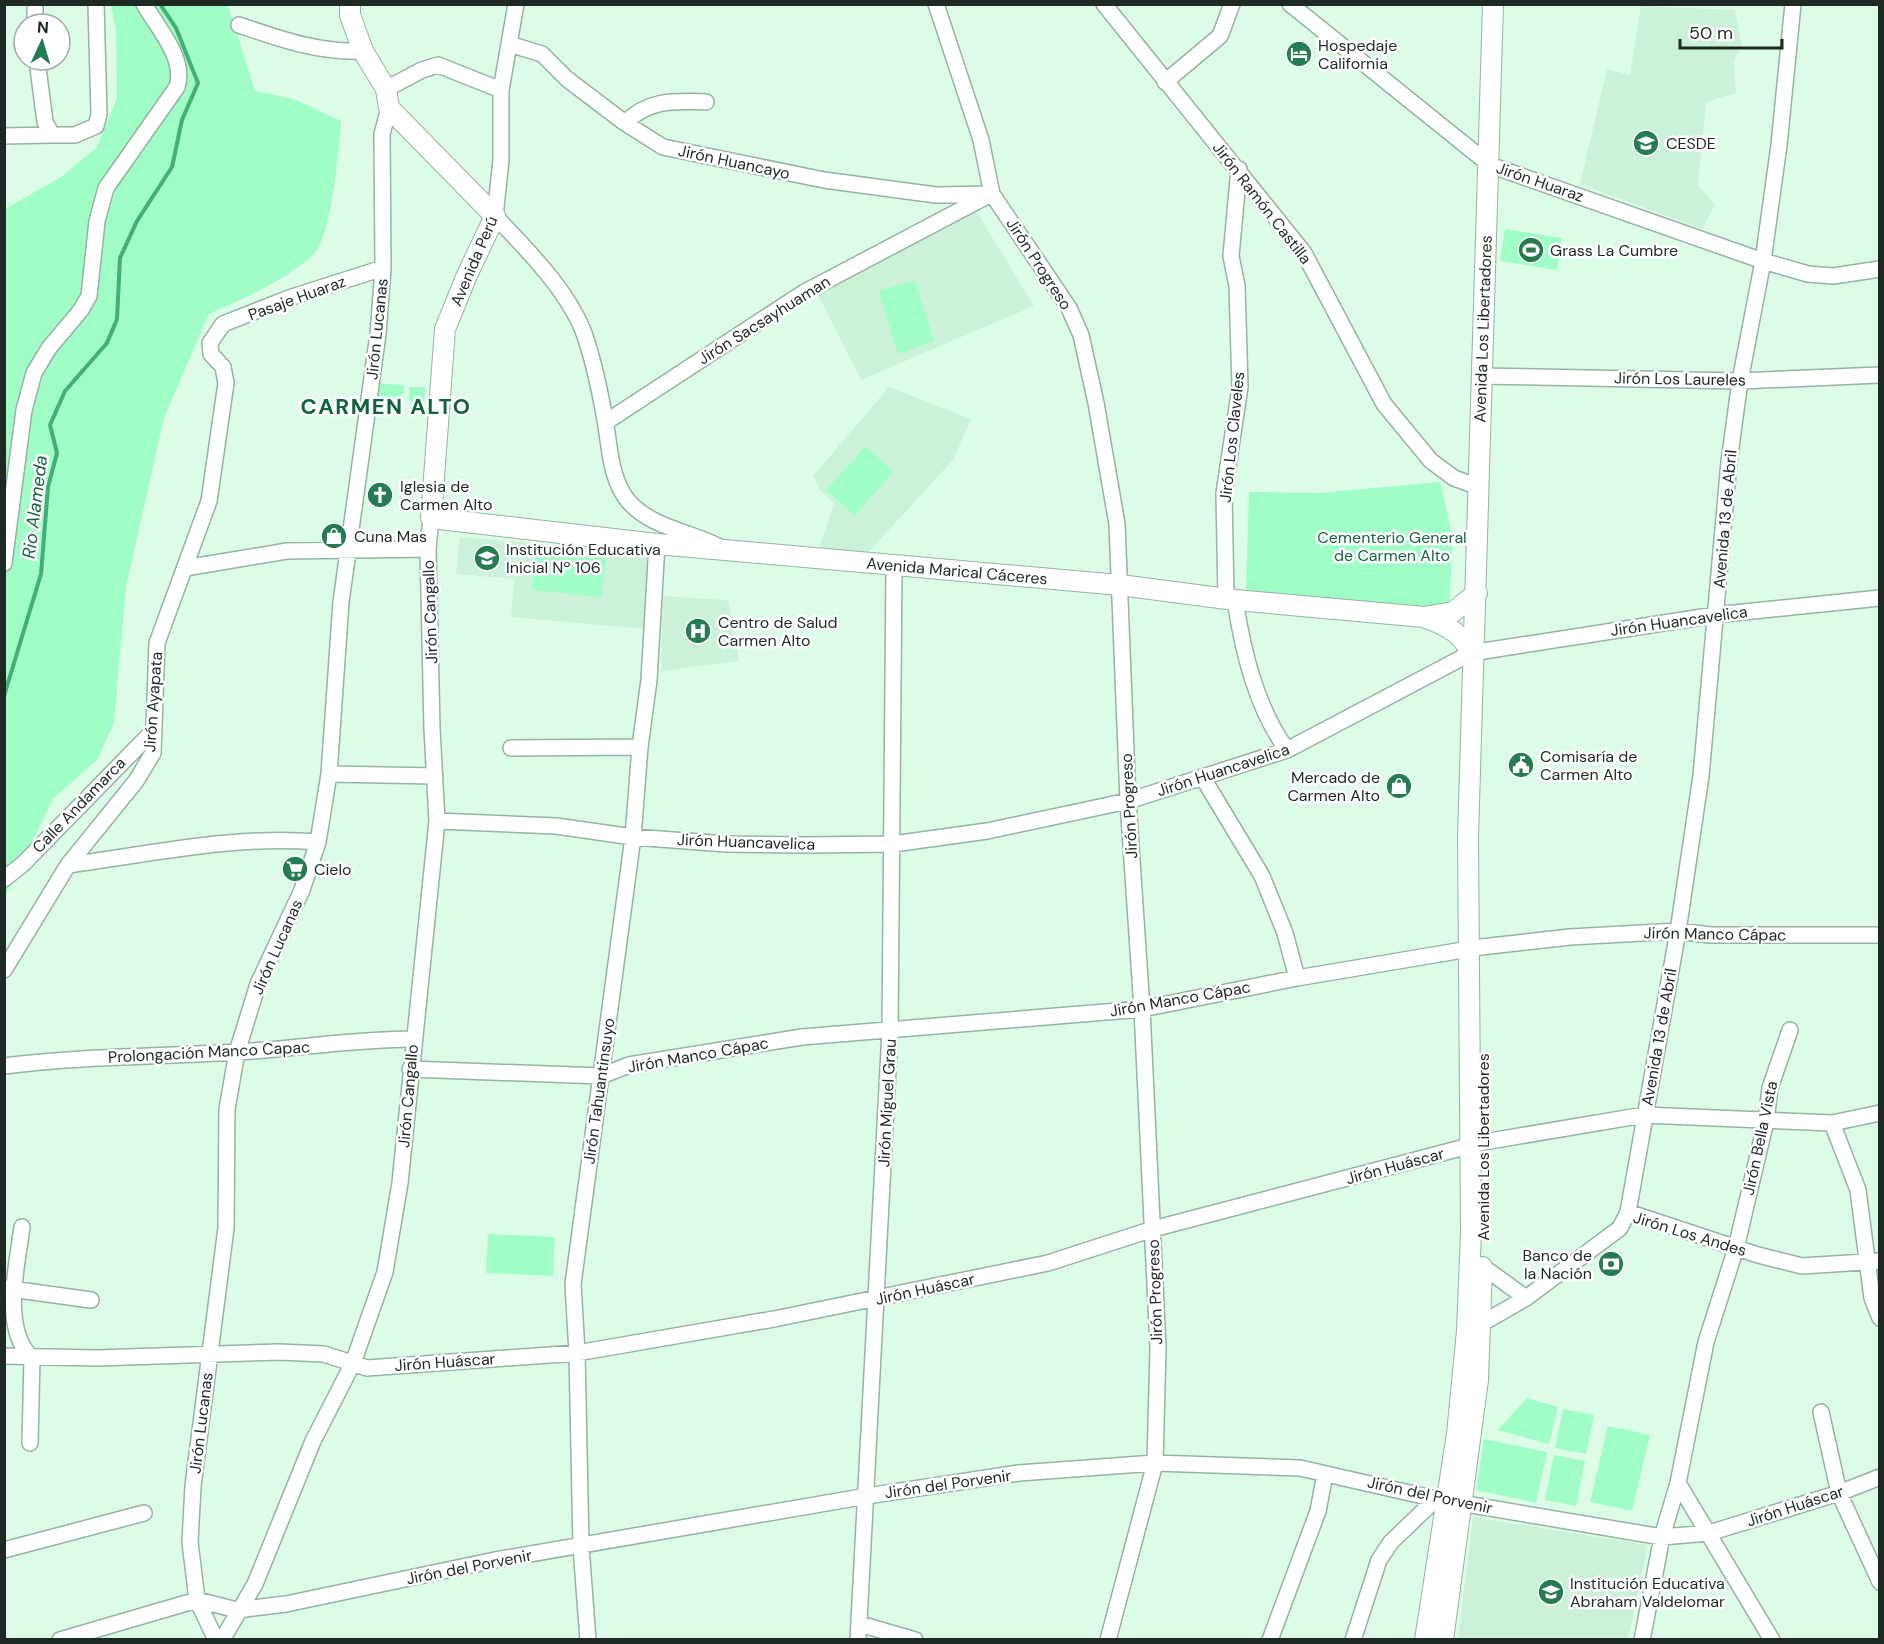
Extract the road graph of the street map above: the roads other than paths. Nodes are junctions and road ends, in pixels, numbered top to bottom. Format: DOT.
graph roads {
  1 [pos="96,4"];
  2 [pos="144,4"];
  3 [pos="350,4"];
  4 [pos="516,4"];
  5 [pos="936,4"];
  6 [pos="1104,4"];
  7 [pos="1232,4"];
  8 [pos="1290,4"];
  9 [pos="1493,4"];
  10 [pos="1793,4"];
  11 [pos="239,24"];
  12 [pos="509,44"];
  13 [pos="363,51"];
  14 [pos="39,72"];
  15 [pos="1165,82"];
  16 [pos="501,90"];
  17 [pos="388,98"];
  18 [pos="706,102"];
  19 [pos="625,123"];
  20 [pos="52,135"];
  21 [pos="4,136"];
  22 [pos="1490,165"];
  23 [pos="1239,169"];
  24 [pos="992,194"];
  25 [pos="495,216"];
  26 [pos="1763,261"];
  27 [pos="383,268"];
  28 [pos="1880,269"];
  29 [pos="215,333"];
  30 [pos="1880,375"];
  31 [pos="1480,376"];
  32 [pos="1740,381"];
  33 [pos="606,422"];
  34 [pos="1476,486"];
  35 [pos="431,518"];
  36 [pos="657,544"];
  37 [pos="347,549"];
  38 [pos="428,549"];
  39 [pos="727,550"];
  40 [pos="4,563"];
  41 [pos="894,566"];
  42 [pos="186,568"];
  43 [pos="1120,585"];
  44 [pos="1477,593"];
  45 [pos="1880,598"];
  46 [pos="1230,599"];
  47 [pos="1715,615"];
  48 [pos="1424,617"];
  49 [pos="1471,653"];
  50 [pos="153,731"];
  51 [pos="640,747"];
  52 [pos="511,748"];
  53 [pos="1287,750"];
  54 [pos="329,774"];
  55 [pos="435,776"];
  56 [pos="1203,778"];
  57 [pos="1128,801"];
  58 [pos="437,821"];
  59 [pos="633,837"];
  60 [pos="318,842"];
  61 [pos="892,844"];
  62 [pos="68,865"];
  63 [pos="4,879"];
  64 [pos="1678,931"];
  65 [pos="1880,935"];
  66 [pos="1475,948"];
  67 [pos="4,970"];
  68 [pos="1297,978"];
  69 [pos="1142,1009"];
  70 [pos="1790,1030"];
  71 [pos="890,1031"];
  72 [pos="413,1039"];
  73 [pos="237,1052"];
  74 [pos="4,1066"];
  75 [pos="410,1069"];
  76 [pos="601,1076"];
  77 [pos="1880,1113"];
  78 [pos="1644,1115"];
  79 [pos="1766,1121"];
  80 [pos="1832,1123"];
  81 [pos="1478,1144"];
  82 [pos="1628,1212"];
  83 [pos="22,1227"];
  84 [pos="1153,1229"];
  85 [pos="1736,1248"];
  86 [pos="1874,1262"];
  87 [pos="1476,1265"];
  88 [pos="9,1288"];
  89 [pos="1526,1298"];
  90 [pos="878,1299"];
  91 [pos="91,1300"];
  92 [pos="1880,1318"];
  93 [pos="1474,1328"];
  94 [pos="577,1353"];
  95 [pos="4,1356"];
  96 [pos="210,1356"];
  97 [pos="32,1358"];
  98 [pos="353,1363"];
  99 [pos="1821,1412"];
  100 [pos="30,1443"];
  101 [pos="1155,1463"];
  102 [pos="1325,1474"];
  103 [pos="1880,1477"];
  104 [pos="1678,1483"];
  105 [pos="1839,1493"];
  106 [pos="867,1496"];
  107 [pos="1449,1501"];
  108 [pos="144,1513"];
  109 [pos="1709,1533"];
  110 [pos="1662,1537"];
  111 [pos="581,1547"];
  112 [pos="4,1550"];
  113 [pos="1880,1582"];
  114 [pos="197,1600"];
  115 [pos="237,1610"];
  116 [pos="859,1632"];
  117 [pos="60,1640"];
  118 [pos="216,1640"];
  119 [pos="222,1640"];
  120 [pos="588,1640"];
  121 [pos="915,1640"];
  122 [pos="1108,1640"];
  123 [pos="1270,1640"];
  124 [pos="1353,1640"];
  125 [pos="1425,1640"];
  126 [pos="1443,1640"];
  127 [pos="1642,1640"];
  128 [pos="1772,1640"];
  1 -- 20 [label="street"];
  2 -- 40 [label="street"];
  3 -- 13 [label="street"];
  4 -- 12 [label="street, Avenida Perú"];
  5 -- 24 [label="street, Jirón Progreso"];
  6 -- 15 [label="street, Jirón Ramón Castilla"];
  7 -- 15 [label="street"];
  8 -- 22 [label="street, Jirón Huaraz"];
  9 -- 22 [label="street, Avenida Los Libertadores"];
  10 -- 26 [label="street, Avenida 13 de Abril"];
  11 -- 13 [label="street"];
  12 -- 16 [label="street, Avenida Perú"];
  12 -- 19 [label="street, Jirón Huancayo"];
  13 -- 17 [label="street"];
  14 -- 20 [label="street"];
  15 -- 23 [label="street, Jirón Ramón Castilla"];
  16 -- 17 [label="street"];
  16 -- 25 [label="street, Avenida Perú"];
  17 -- 25 [label="street"];
  17 -- 27 [label="street, Jirón Lucanas"];
  18 -- 19 [label="street"];
  19 -- 24 [label="street, Jirón Huancayo"];
  20 -- 21 [label="street"];
  22 -- 26 [label="street, Jirón Huaraz"];
  22 -- 31 [label="street, Avenida Los Libertadores"];
  23 -- 34 [label="street, Jirón Ramón Castilla"];
  23 -- 46 [label="street, Jirón Los Claveles"];
  24 -- 33 [label="street, Jirón Sacsayhuaman"];
  24 -- 43 [label="street, Jirón Progreso"];
  25 -- 33 [label="street"];
  25 -- 35 [label="street, Avenida Perú"];
  26 -- 28 [label="street, Jirón Huaraz"];
  26 -- 32 [label="street, Avenida 13 de Abril"];
  27 -- 29 [label="street, Pasaje Huaraz"];
  27 -- 37 [label="street, Jirón Lucanas"];
  29 -- 42 [label="street, Jirón Ayapata"];
  30 -- 32 [label="street, Jirón Los Laureles"];
  31 -- 32 [label="street, Jirón Los Laureles"];
  31 -- 34 [label="street, Avenida Los Libertadores"];
  32 -- 47 [label="street, Avenida 13 de Abril"];
  33 -- 39 [label="street"];
  34 -- 44 [label="street, Avenida Los Libertadores"];
  35 -- 36 [label="street, Avenida Marical Cáceres"];
  35 -- 38 [label="street, Jirón Cangallo"];
  36 -- 39 [label="street, Avenida Marical Cáceres"];
  36 -- 51 [label="street, Jirón Tahuantinsuyo"];
  37 -- 38 [label="street"];
  37 -- 42 [label="street"];
  37 -- 54 [label="street, Jirón Lucanas"];
  38 -- 55 [label="street, Jirón Cangallo"];
  39 -- 41 [label="street, Avenida Marical Cáceres"];
  41 -- 43 [label="street, Avenida Marical Cáceres"];
  41 -- 61 [label="street, Jirón Miguel Grau"];
  42 -- 50 [label="street, Jirón Ayapata"];
  43 -- 46 [label="street, Avenida Marical Cáceres"];
  43 -- 57 [label="street, Jirón Progreso"];
  44 -- 48 [label="street, Avenida Marical Cáceres"];
  44 -- 49 [label="street, Avenida Los Libertadores"];
  45 -- 47 [label="street, Jirón Huancavelica"];
  46 -- 48 [label="street, Avenida Marical Cáceres"];
  46 -- 53 [label="street, Jirón Los Claveles"];
  47 -- 49 [label="street, Jirón Huancavelica"];
  47 -- 64 [label="street, Avenida 13 de Abril"];
  48 -- 49 [label="street"];
  49 -- 53 [label="street, Jirón Huancavelica"];
  49 -- 66 [label="street, Avenida Los Libertadores"];
  50 -- 62 [label="street, Jirón Ayapata"];
  50 -- 63 [label="street, Calle Andamarca"];
  51 -- 52 [label="street"];
  51 -- 59 [label="street, Jirón Tahuantinsuyo"];
  53 -- 56 [label="street, Jirón Huancavelica"];
  54 -- 55 [label="street"];
  54 -- 60 [label="street, Jirón Lucanas"];
  55 -- 58 [label="street, Jirón Cangallo"];
  56 -- 57 [label="street, Jirón Huancavelica"];
  56 -- 68 [label="street"];
  57 -- 61 [label="street, Jirón Huancavelica"];
  57 -- 69 [label="street, Jirón Progreso"];
  58 -- 59 [label="street, Jirón Huancavelica"];
  58 -- 72 [label="street, Jirón Cangallo"];
  59 -- 61 [label="street, Jirón Huancavelica"];
  59 -- 76 [label="street, Jirón Tahuantinsuyo"];
  60 -- 62 [label="street"];
  60 -- 73 [label="street, Jirón Lucanas"];
  61 -- 71 [label="street, Jirón Miguel Grau"];
  62 -- 67 [label="street, Jirón Ayapata"];
  64 -- 65 [label="street, Jirón Manco Cápac"];
  64 -- 66 [label="street, Jirón Manco Cápac"];
  64 -- 78 [label="street, Avenida 13 de Abril"];
  66 -- 68 [label="street, Jirón Manco Cápac"];
  66 -- 81 [label="street, Avenida Los Libertadores"];
  68 -- 69 [label="street, Jirón Manco Cápac"];
  69 -- 71 [label="street, Jirón Manco Cápac"];
  69 -- 84 [label="street, Jirón Progreso"];
  70 -- 79 [label="street, Jirón Bella Vista"];
  71 -- 76 [label="street, Jirón Manco Cápac"];
  71 -- 90 [label="street, Jirón Miguel Grau"];
  72 -- 73 [label="street, Prolongación Manco Capac"];
  72 -- 75 [label="street, Jirón Cangallo"];
  73 -- 74 [label="street, Prolongación Manco Capac"];
  73 -- 96 [label="street, Jirón Lucanas"];
  75 -- 76 [label="street, Jirón Manco Cápac"];
  75 -- 98 [label="street, Jirón Cangallo"];
  76 -- 94 [label="street, Jirón Tahuantinsuyo"];
  77 -- 80 [label="street, Jirón Huáscar"];
  78 -- 79 [label="street, Jirón Huáscar"];
  78 -- 81 [label="street, Jirón Huáscar"];
  78 -- 82 [label="street, Avenida 13 de Abril"];
  79 -- 80 [label="street, Jirón Huáscar"];
  79 -- 85 [label="street, Jirón Bella Vista"];
  80 -- 86 [label="street"];
  81 -- 84 [label="street, Jirón Huáscar"];
  81 -- 87 [label="street, Avenida Los Libertadores"];
  82 -- 85 [label="street, Jirón Los Andes"];
  82 -- 89 [label="street, Jirón Los Andes"];
  83 -- 88 [label="street"];
  84 -- 90 [label="street, Jirón Huáscar"];
  84 -- 101 [label="street, Jirón Progreso"];
  85 -- 86 [label="street, Jirón Los Andes"];
  85 -- 104 [label="street, Jirón Bella Vista"];
  86 -- 92 [label="street"];
  87 -- 89 [label="street"];
  87 -- 93 [label="street, Avenida Los Libertadores"];
  88 -- 91 [label="street"];
  88 -- 97 [label="street"];
  89 -- 93 [label="street, Jirón Los Andes"];
  90 -- 94 [label="street, Jirón Huáscar"];
  90 -- 106 [label="street, Jirón Miguel Grau"];
  93 -- 107 [label="street, Avenida Los Libertadores"];
  94 -- 98 [label="street, Jirón Huáscar"];
  94 -- 111 [label="street, Jirón Tahuantinsuyo"];
  95 -- 97 [label="street, Jirón Huáscar"];
  96 -- 97 [label="street, Jirón Huáscar"];
  96 -- 98 [label="street, Jirón Huáscar"];
  96 -- 114 [label="street, Jirón Lucanas"];
  97 -- 100 [label="street"];
  98 -- 115 [label="street, Jirón Cangallo"];
  99 -- 105 [label="street"];
  101 -- 102 [label="street, Jirón del Porvenir"];
  101 -- 106 [label="street, Jirón del Porvenir"];
  101 -- 122 [label="street, Jirón Progreso"];
  102 -- 107 [label="street, Jirón del Porvenir"];
  102 -- 123 [label="street"];
  103 -- 105 [label="street, Jirón Huáscar"];
  104 -- 109 [label="street"];
  104 -- 110 [label="street, Jirón Bella Vista"];
  105 -- 109 [label="street, Jirón Huáscar"];
  105 -- 113 [label="street"];
  106 -- 111 [label="street, Jirón del Porvenir"];
  106 -- 116 [label="street, Jirón Miguel Grau"];
  107 -- 110 [label="street, Jirón del Porvenir"];
  107 -- 124 [label="street"];
  107 -- 125 [label="street, Avenida Los Libertadores"];
  107 -- 126 [label="street, Avenida Los Libertadores"];
  108 -- 112 [label="street"];
  109 -- 110 [label="street, Jirón Huáscar"];
  109 -- 128 [label="street"];
  110 -- 127 [label="street, Jirón Bella Vista"];
  111 -- 115 [label="street, Jirón del Porvenir"];
  111 -- 120 [label="street, Jirón Tahuantinsuyo"];
  114 -- 115 [label="street"];
  114 -- 117 [label="street"];
  114 -- 118 [label="street, Jirón Lucanas"];
  115 -- 119 [label="street, Jirón Cangallo"];
  116 -- 121 [label="street"];
}
